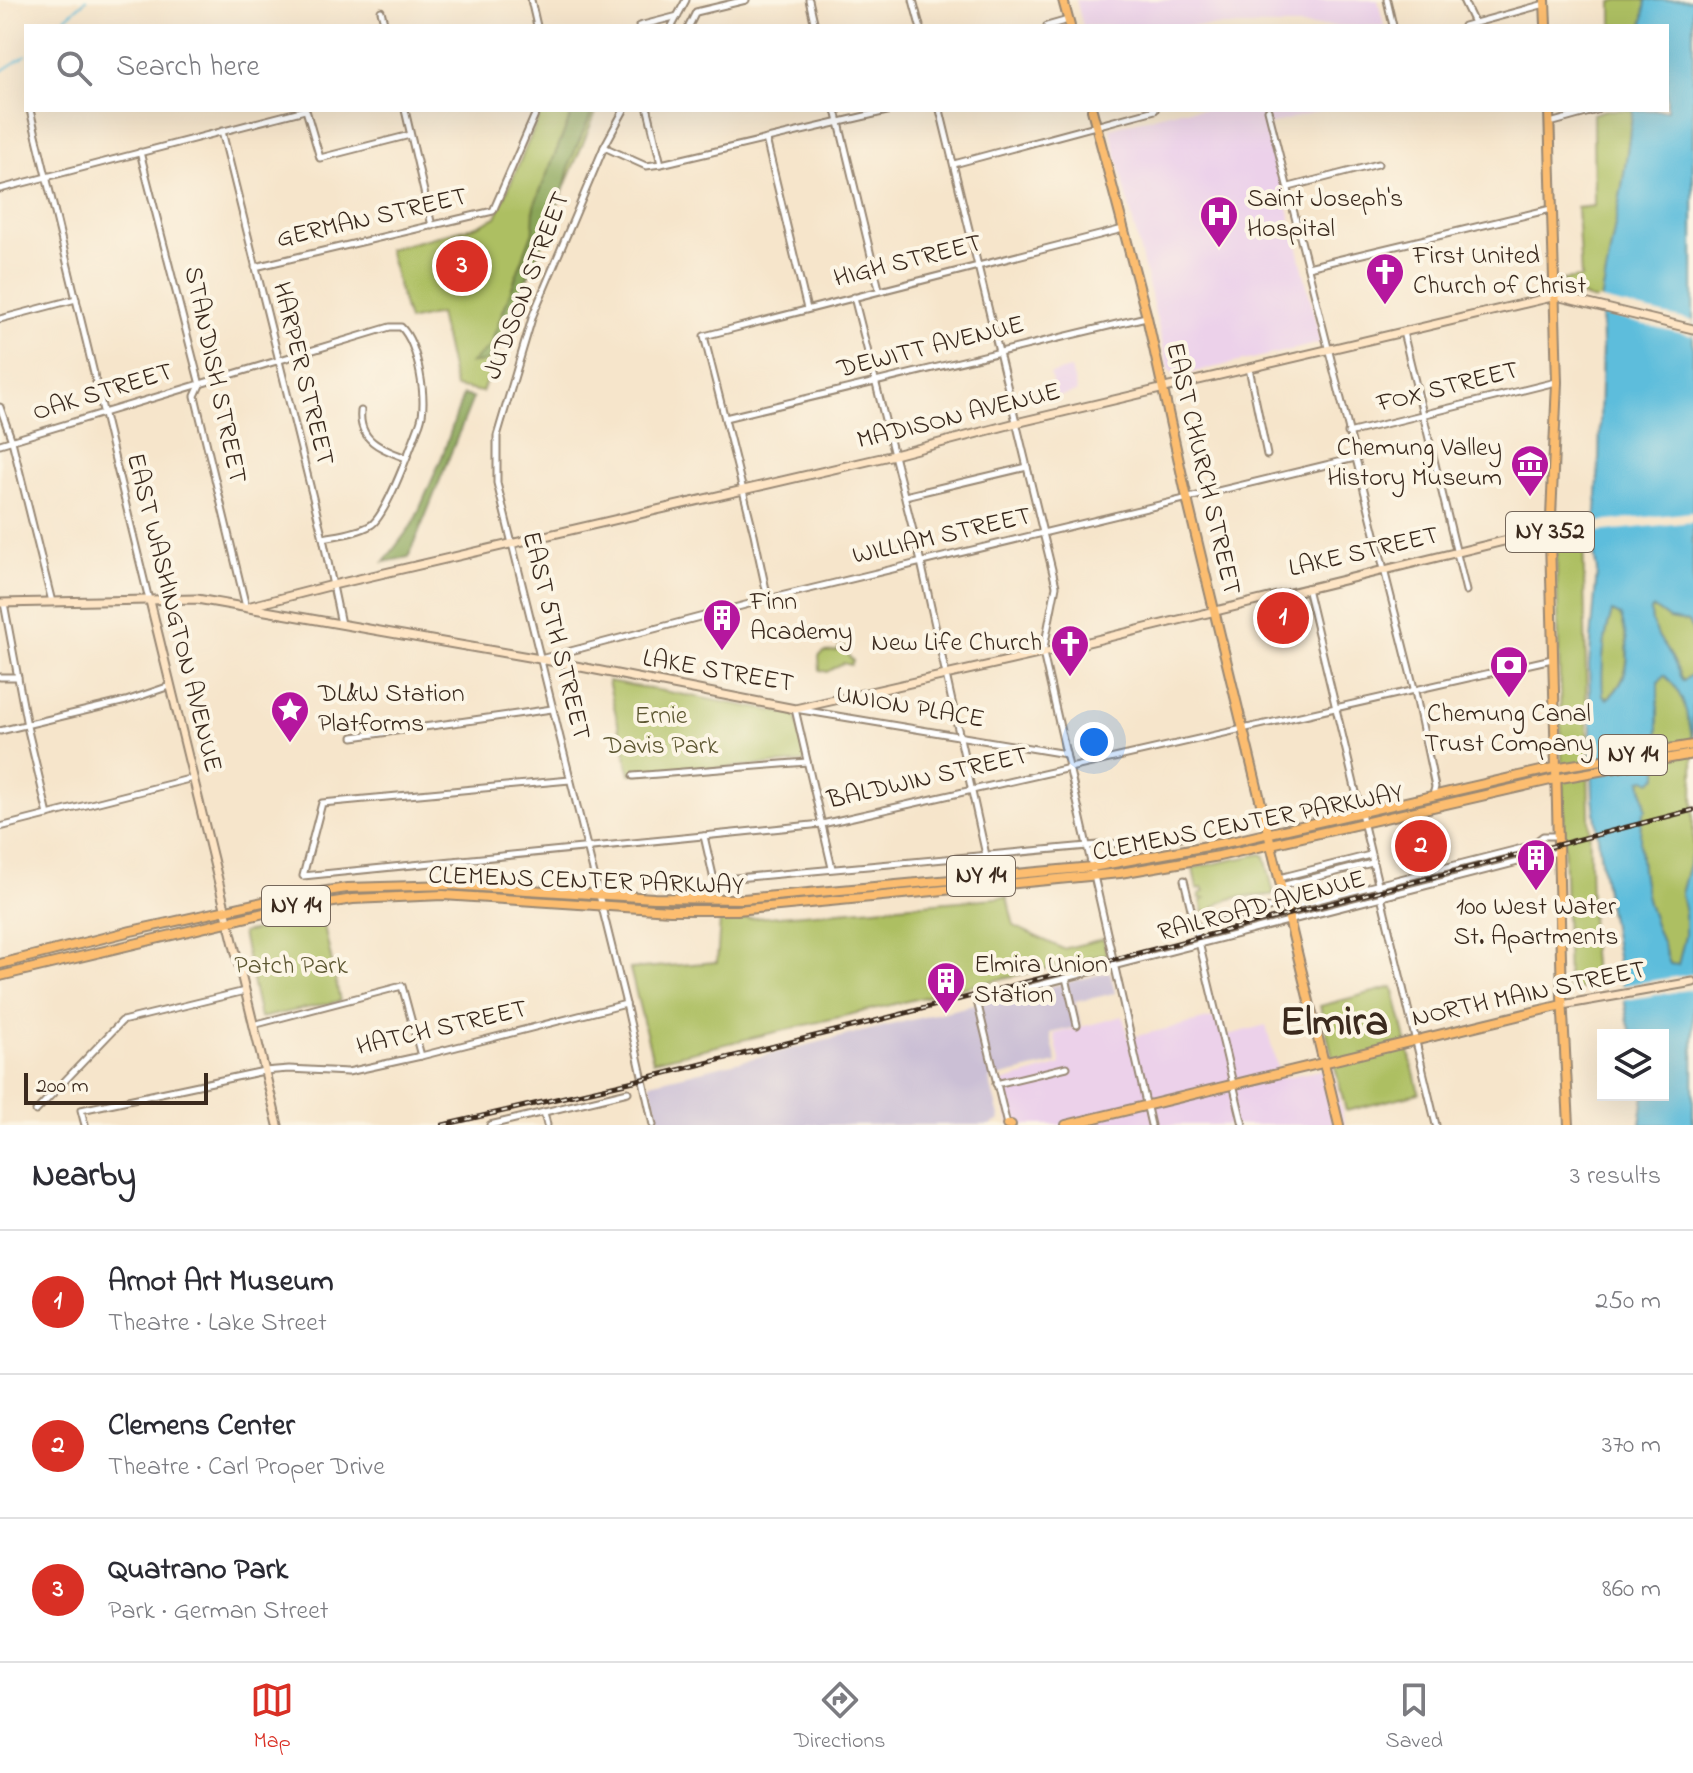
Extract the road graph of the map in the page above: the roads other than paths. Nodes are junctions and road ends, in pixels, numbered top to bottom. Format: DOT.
graph roads {
  1 [pos="531,0"];
  2 [pos="686,0"];
  3 [pos="746,0"];
  4 [pos="809,0"];
  5 [pos="913,0"];
  6 [pos="1063,0"];
  7 [pos="1387,0"];
  8 [pos="1463,0"];
  9 [pos="1545,2"];
  10 [pos="381,11"];
  11 [pos="678,16"];
  12 [pos="1069,23"];
  13 [pos="1474,23"];
  14 [pos="384,24"];
  15 [pos="537,24"];
  16 [pos="647,24"];
  17 [pos="673,24"];
  18 [pos="690,24"];
  19 [pos="815,24"];
  20 [pos="919,24"];
  21 [pos="1393,24"];
  22 [pos="1471,24"];
  23 [pos="1546,24"];
  24 [pos="30,112"];
  25 [pos="298,112"];
  26 [pos="307,112"];
  27 [pos="405,112"];
  28 [pos="536,112"];
  29 [pos="623,112"];
  30 [pos="648,112"];
  31 [pos="836,112"];
  32 [pos="882,112"];
  33 [pos="941,112"];
  34 [pos="1093,112"];
  35 [pos="1147,112"];
  36 [pos="1269,112"];
  37 [pos="1549,112"];
  38 [pos="1590,112"];
  39 [pos="839,122"];
  40 [pos="1549,124"];
  41 [pos="1096,125"];
  42 [pos="222,131"];
  43 [pos="410,135"];
  44 [pos="766,139"];
  45 [pos="604,147"];
  46 [pos="140,152"];
  47 [pos="661,164"];
  48 [pos="954,164"];
  49 [pos="1378,164"];
  50 [pos="46,176"];
  51 [pos="1289,187"];
  52 [pos="0,189"];
  53 [pos="1552,209"];
  54 [pos="432,226"];
  55 [pos="1124,228"];
  56 [pos="977,265"];
  57 [pos="255,267"];
  58 [pos="1307,267"];
  59 [pos="879,289"];
  60 [pos="1556,296"];
  61 [pos="854,297"];
  62 [pos="76,299"];
  63 [pos="807,309"];
  64 [pos="1147,317"];
  65 [pos="0,319"];
  66 [pos="1693,329"];
  67 [pos="1403,332"];
  68 [pos="1328,349"];
  69 [pos="999,352"];
  70 [pos="278,362"];
  71 [pos="1249,368"];
  72 [pos="1557,382"];
  73 [pos="876,383"];
  74 [pos="200,385"];
  75 [pos="1163,388"];
  76 [pos="0,407"];
  77 [pos="361,411"];
  78 [pos="103,412"];
  79 [pos="1423,415"];
  80 [pos="725,418"];
  81 [pos="1016,423"];
  82 [pos="1348,433"];
  83 [pos="12,441"];
  84 [pos="0,444"];
  85 [pos="894,455"];
  86 [pos="1267,455"];
  87 [pos="406,458"];
  88 [pos="1355,458"];
  89 [pos="1027,467"];
  90 [pos="497,483"];
  91 [pos="743,490"];
  92 [pos="905,496"];
  93 [pos="1187,498"];
  94 [pos="1554,531"];
  95 [pos="1043,533"];
  96 [pos="323,538"];
  97 [pos="512,543"];
  98 [pos="1457,552"];
  99 [pos="921,562"];
  100 [pos="1382,569"];
  101 [pos="333,585"];
  102 [pos="1307,587"];
  103 [pos="1466,591"];
  104 [pos="768,599"];
  105 [pos="150,601"];
  106 [pos="52,602"];
  107 [pos="2,603"];
  108 [pos="246,608"];
  109 [pos="1214,610"];
  110 [pos="341,626"];
  111 [pos="1043,653"];
  112 [pos="540,659"];
  113 [pos="1552,659"];
  114 [pos="946,674"];
  115 [pos="0,677"];
  116 [pos="18,677"];
  117 [pos="170,686"];
  118 [pos="1413,692"];
  119 [pos="1336,708"];
  120 [pos="552,709"];
  121 [pos="795,709"];
  122 [pos="27,726"];
  123 [pos="1243,729"];
  124 [pos="0,731"];
  125 [pos="960,736"];
  126 [pos="353,737"];
  127 [pos="1693,745"];
  128 [pos="1066,754"];
  129 [pos="1693,754"];
  130 [pos="807,762"];
  131 [pos="1070,768"];
  132 [pos="1554,768"];
  133 [pos="1573,770"];
  134 [pos="633,776"];
  135 [pos="193,778"];
  136 [pos="1555,779"];
  137 [pos="570,780"];
  138 [pos="973,790"];
  139 [pos="1433,796"];
  140 [pos="1360,812"];
  141 [pos="48,815"];
  142 [pos="1363,823"];
  143 [pos="822,824"];
  144 [pos="0,827"];
  145 [pos="1191,831"];
  146 [pos="704,836"];
  147 [pos="1557,836"];
  148 [pos="1270,838"];
  149 [pos="1087,845"];
  150 [pos="586,849"];
  151 [pos="1558,851"];
  152 [pos="986,855"];
  153 [pos="1370,855"];
  154 [pos="1372,863"];
  155 [pos="1449,866"];
  156 [pos="832,869"];
  157 [pos="1094,872"];
  158 [pos="1452,878"];
  159 [pos="1184,880"];
  160 [pos="1280,882"];
  161 [pos="1379,891"];
  162 [pos="597,894"];
  163 [pos="600,906"];
  164 [pos="1286,908"];
  165 [pos="225,910"];
  166 [pos="228,921"];
  167 [pos="1290,922"];
  168 [pos="1196,928"];
  169 [pos="1199,944"];
  170 [pos="0,964"];
  171 [pos="1115,966"];
  172 [pos="0,976"];
  173 [pos="1066,978"];
  174 [pos="1693,982"];
  175 [pos="245,991"];
  176 [pos="626,1004"];
  177 [pos="1562,1005"];
  178 [pos="253,1025"];
  179 [pos="1077,1025"];
  180 [pos="1415,1040"];
  181 [pos="421,1056"];
  182 [pos="1323,1062"];
  183 [pos="1067,1067"];
  184 [pos="264,1071"];
  185 [pos="1233,1083"];
  186 [pos="996,1084"];
  187 [pos="628,1092"];
  188 [pos="1146,1104"];
  189 [pos="36,1111"];
  190 [pos="544,1112"];
  191 [pos="85,1125"];
  192 [pos="278,1125"];
  193 [pos="490,1125"];
  194 [pos="547,1125"];
  195 [pos="653,1125"];
  196 [pos="1008,1125"];
  197 [pos="1066,1125"];
  198 [pos="1151,1125"];
  199 [pos="1243,1125"];
  200 [pos="1339,1125"];
  201 [pos="1436,1125"];
  202 [pos="1569,1125"];
  1 -- 15 [label="street"];
  2 -- 11 [label="street"];
  3 -- 18 [label="street"];
  4 -- 19 [label="street"];
  5 -- 20 [label="street"];
  6 -- 12 [label="main road"];
  7 -- 21 [label="street"];
  8 -- 13 [label="street"];
  9 -- 13 [label="street"];
  9 -- 23 [label="main road"];
  10 -- 14 [label="street"];
  11 -- 16 [label="street"];
  11 -- 17 [label="street"];
  13 -- 22 [label="street"];
  24 -- 50 [label="street, EAST WASHINGTON AVENUE"];
  25 -- 42 [label="street"];
  26 -- 43 [label="street"];
  27 -- 43 [label="street"];
  28 -- 54 [label="street, GERMAN STREET"];
  29 -- 45 [label="street, JUDSON STREET"];
  30 -- 47 [label="street"];
  31 -- 39 [label="street"];
  32 -- 39 [label="street"];
  33 -- 48 [label="street"];
  34 -- 41 [label="main road, EAST CHURCH STREET"];
  35 -- 41 [label="street"];
  36 -- 51 [label="street"];
  37 -- 40 [label="main road, NY 352"];
  38 -- 40 [label="street"];
  39 -- 44 [label="street"];
  39 -- 59 [label="street"];
  40 -- 53 [label="main road, NY 352"];
  41 -- 48 [label="street"];
  41 -- 55 [label="main road, EAST CHURCH STREET"];
  42 -- 46 [label="street"];
  42 -- 57 [label="street, HARPER STREET"];
  43 -- 54 [label="street"];
  44 -- 47 [label="street"];
  44 -- 63 [label="street"];
  45 -- 47 [label="street"];
  45 -- 90 [label="street, JUDSON STREET"];
  46 -- 50 [label="street"];
  46 -- 74 [label="street, STANDISH STREET"];
  48 -- 56 [label="street"];
  49 -- 51 [label="street"];
  50 -- 52 [label="street"];
  50 -- 62 [label="street, EAST WASHINGTON AVENUE"];
  51 -- 58 [label="street"];
  53 -- 58 [label="street"];
  53 -- 60 [label="main road, NY 352"];
  54 -- 57 [label="street, GERMAN STREET"];
  55 -- 56 [label="street, HIGH STREET"];
  55 -- 64 [label="main road, EAST CHURCH STREET"];
  56 -- 59 [label="street, HIGH STREET"];
  56 -- 69 [label="street"];
  57 -- 70 [label="street, HARPER STREET"];
  58 -- 68 [label="street"];
  59 -- 61 [label="street, HIGH STREET"];
  60 -- 66 [label="street, MADISON AVENUE"];
  60 -- 67 [label="street, MADISON AVENUE"];
  60 -- 72 [label="main road, NY 352"];
  61 -- 63 [label="street, HIGH STREET"];
  61 -- 73 [label="street"];
  62 -- 65 [label="street"];
  62 -- 78 [label="street, EAST WASHINGTON AVENUE"];
  63 -- 80 [label="street, HIGH STREET"];
  64 -- 69 [label="street, DEWITT AVENUE"];
  64 -- 75 [label="main road, EAST CHURCH STREET"];
  67 -- 68 [label="street, MADISON AVENUE"];
  67 -- 79 [label="street"];
  68 -- 71 [label="street, MADISON AVENUE"];
  68 -- 82 [label="street"];
  69 -- 73 [label="street, DEWITT AVENUE"];
  69 -- 81 [label="street"];
  70 -- 74 [label="street, OAK STREET"];
  70 -- 87 [label="street, OAK STREET"];
  70 -- 96 [label="street, HARPER STREET"];
  71 -- 75 [label="street, MADISON AVENUE"];
  71 -- 86 [label="street"];
  72 -- 79 [label="street, FOX STREET"];
  72 -- 94 [label="main road, NY 352"];
  73 -- 80 [label="street, DEWITT AVENUE"];
  73 -- 85 [label="street"];
  74 -- 78 [label="street, OAK STREET"];
  74 -- 108 [label="street, STANDISH STREET"];
  75 -- 81 [label="street, MADISON AVENUE"];
  75 -- 93 [label="main road, EAST CHURCH STREET"];
  76 -- 83 [label="street"];
  77 -- 87 [label="street"];
  78 -- 83 [label="street, OAK STREET"];
  78 -- 105 [label="street, EAST WASHINGTON AVENUE"];
  79 -- 82 [label="street, FOX STREET"];
  79 -- 98 [label="street"];
  80 -- 91 [label="street"];
  81 -- 85 [label="street, MADISON AVENUE"];
  81 -- 89 [label="street"];
  82 -- 88 [label="street"];
  83 -- 84 [label="street, OAK STREET"];
  83 -- 106 [label="street"];
  85 -- 91 [label="street, MADISON AVENUE"];
  85 -- 92 [label="street"];
  87 -- 96 [label="street"];
  88 -- 93 [label="street, WILLIAM STREET"];
  88 -- 100 [label="street"];
  89 -- 92 [label="street"];
  89 -- 95 [label="street"];
  90 -- 97 [label="street, EAST 5TH STREET"];
  91 -- 97 [label="street, MADISON AVENUE"];
  91 -- 104 [label="street"];
  92 -- 99 [label="street"];
  93 -- 95 [label="street, WILLIAM STREET"];
  93 -- 109 [label="main road, EAST CHURCH STREET"];
  94 -- 98 [label="street, LAKE STREET"];
  94 -- 113 [label="main road, NY 352"];
  95 -- 99 [label="street, WILLIAM STREET"];
  95 -- 111 [label="street"];
  96 -- 101 [label="street, HARPER STREET"];
  97 -- 101 [label="street, MADISON AVENUE"];
  97 -- 112 [label="street, EAST 5TH STREET"];
  98 -- 100 [label="street, LAKE STREET"];
  98 -- 103 [label="street"];
  99 -- 104 [label="street, WILLIAM STREET"];
  99 -- 114 [label="street"];
  100 -- 102 [label="street, LAKE STREET"];
  100 -- 118 [label="street"];
  101 -- 108 [label="street, MADISON AVENUE"];
  101 -- 110 [label="street, HARPER STREET"];
  102 -- 109 [label="street, LAKE STREET"];
  102 -- 119 [label="street"];
  104 -- 112 [label="street, WILLIAM STREET"];
  105 -- 106 [label="street, LAKE STREET"];
  105 -- 108 [label="street, LAKE STREET"];
  105 -- 117 [label="street, EAST WASHINGTON AVENUE"];
  106 -- 107 [label="street, LAKE STREET"];
  107 -- 116 [label="street"];
  108 -- 110 [label="street, LAKE STREET"];
  109 -- 111 [label="street, LAKE STREET"];
  109 -- 123 [label="main road, EAST CHURCH STREET"];
  110 -- 112 [label="street, LAKE STREET"];
  111 -- 114 [label="street, LAKE STREET"];
  111 -- 128 [label="street"];
  112 -- 120 [label="street, EAST 5TH STREET"];
  112 -- 121 [label="street, LAKE STREET"];
  113 -- 118 [label="street, BALDWIN STREET"];
  113 -- 132 [label="main road, NY 352"];
  114 -- 121 [label="street, LAKE STREET"];
  114 -- 125 [label="street"];
  115 -- 116 [label="street"];
  116 -- 122 [label="street"];
  117 -- 122 [label="street"];
  117 -- 135 [label="street, EAST WASHINGTON AVENUE"];
  118 -- 119 [label="street, BALDWIN STREET"];
  118 -- 139 [label="street"];
  119 -- 123 [label="street, BALDWIN STREET"];
  119 -- 140 [label="street"];
  120 -- 126 [label="street"];
  120 -- 137 [label="street, EAST 5TH STREET"];
  121 -- 125 [label="street, UNION PLACE"];
  121 -- 130 [label="street"];
  122 -- 124 [label="street"];
  122 -- 141 [label="street"];
  123 -- 131 [label="street, BALDWIN STREET"];
  123 -- 148 [label="main road, EAST CHURCH STREET"];
  125 -- 128 [label="street, UNION PLACE"];
  125 -- 138 [label="street"];
  127 -- 133 [label="main road, CLEMENS CENTER PARKWAY / NY 14"];
  128 -- 131 [label="street"];
  129 -- 133 [label="main road, CLEMENS CENTER PARKWAY / NY 14"];
  130 -- 134 [label="street"];
  130 -- 143 [label="street"];
  131 -- 138 [label="street, BALDWIN STREET"];
  131 -- 149 [label="street"];
  132 -- 133 [label="main road, CLEMENS CENTER PARKWAY / NY 14"];
  132 -- 136 [label="main road, NY 352"];
  132 -- 139 [label="main road, CLEMENS CENTER PARKWAY / NY 14"];
  133 -- 136 [label="main road, CLEMENS CENTER PARKWAY / NY 14"];
  135 -- 141 [label="street"];
  135 -- 165 [label="street, EAST WASHINGTON AVENUE"];
  136 -- 142 [label="main road, CLEMENS CENTER PARKWAY / NY 14"];
  136 -- 147 [label="main road, NY 352"];
  137 -- 150 [label="street, EAST 5TH STREET"];
  137 -- 150 [label="street, BALDWIN STREET"];
  138 -- 143 [label="street, BALDWIN STREET"];
  138 -- 152 [label="street"];
  139 -- 140 [label="main road, CLEMENS CENTER PARKWAY / NY 14"];
  140 -- 142 [label="street"];
  140 -- 148 [label="main road, CLEMENS CENTER PARKWAY / NY 14"];
  141 -- 144 [label="street"];
  142 -- 148 [label="main road, CLEMENS CENTER PARKWAY / NY 14"];
  142 -- 153 [label="street"];
  143 -- 146 [label="street, BALDWIN STREET"];
  143 -- 156 [label="street"];
  145 -- 149 [label="street"];
  146 -- 150 [label="street, BALDWIN STREET"];
  146 -- 156 [label="street"];
  147 -- 151 [label="main road, NY 352"];
  147 -- 155 [label="street"];
  148 -- 157 [label="main road, CLEMENS CENTER PARKWAY / NY 14"];
  148 -- 160 [label="main road, EAST CHURCH STREET"];
  149 -- 152 [label="street"];
  149 -- 157 [label="street"];
  150 -- 162 [label="street, EAST 5TH STREET"];
  151 -- 158 [label="street, RAILROAD AVENUE"];
  151 -- 177 [label="main road, NY 352"];
  152 -- 156 [label="street"];
  153 -- 154 [label="street"];
  153 -- 160 [label="street"];
  154 -- 160 [label="street"];
  154 -- 161 [label="street"];
  155 -- 158 [label="street"];
  155 -- 161 [label="street"];
  157 -- 162 [label="main road, CLEMENS CENTER PARKWAY / NY 14"];
  157 -- 163 [label="main road, CLEMENS CENTER PARKWAY / NY 14"];
  157 -- 171 [label="street"];
  158 -- 161 [label="street, RAILROAD AVENUE"];
  159 -- 168 [label="street"];
  160 -- 164 [label="main road, EAST CHURCH STREET"];
  161 -- 164 [label="street, RAILROAD AVENUE"];
  161 -- 167 [label="street, RAILROAD AVENUE"];
  161 -- 180 [label="street"];
  162 -- 163 [label="street, EAST 5TH STREET"];
  162 -- 165 [label="main road, CLEMENS CENTER PARKWAY / NY 14"];
  163 -- 166 [label="main road, CLEMENS CENTER PARKWAY / NY 14"];
  163 -- 176 [label="street, EAST 5TH STREET"];
  164 -- 167 [label="main road, EAST CHURCH STREET"];
  164 -- 168 [label="street, RAILROAD AVENUE"];
  165 -- 166 [label="street, EAST WASHINGTON AVENUE"];
  165 -- 170 [label="main road, CLEMENS CENTER PARKWAY / NY 14"];
  166 -- 172 [label="main road, CLEMENS CENTER PARKWAY / NY 14"];
  166 -- 175 [label="street, EAST WASHINGTON AVENUE"];
  167 -- 169 [label="street, RAILROAD AVENUE"];
  167 -- 182 [label="main road, EAST CHURCH STREET"];
  168 -- 169 [label="street"];
  169 -- 171 [label="street, RAILROAD AVENUE"];
  169 -- 185 [label="street"];
  171 -- 173 [label="street, RAILROAD AVENUE"];
  171 -- 188 [label="street"];
  173 -- 179 [label="street"];
  173 -- 186 [label="street, RAILROAD AVENUE"];
  174 -- 177 [label="street, NORTH MAIN STREET"];
  175 -- 178 [label="street, EAST WASHINGTON AVENUE"];
  175 -- 189 [label="street"];
  176 -- 181 [label="street, HATCH STREET"];
  176 -- 195 [label="street, EAST 5TH STREET"];
  177 -- 180 [label="main road, NORTH MAIN STREET"];
  177 -- 202 [label="main road, NY 352"];
  178 -- 181 [label="street"];
  178 -- 184 [label="street, EAST WASHINGTON AVENUE"];
  180 -- 182 [label="main road, NORTH MAIN STREET"];
  180 -- 201 [label="street"];
  181 -- 184 [label="street, HATCH STREET"];
  182 -- 185 [label="main road, NORTH MAIN STREET"];
  182 -- 200 [label="main road, EAST CHURCH STREET"];
  183 -- 186 [label="street"];
  184 -- 191 [label="street, HATCH STREET"];
  184 -- 192 [label="street, EAST WASHINGTON AVENUE"];
  185 -- 188 [label="main road, NORTH MAIN STREET"];
  185 -- 199 [label="street"];
  186 -- 196 [label="street"];
  187 -- 190 [label="street"];
  188 -- 197 [label="main road, NORTH MAIN STREET"];
  188 -- 198 [label="street"];
  190 -- 193 [label="street"];
  190 -- 194 [label="street"];
}
